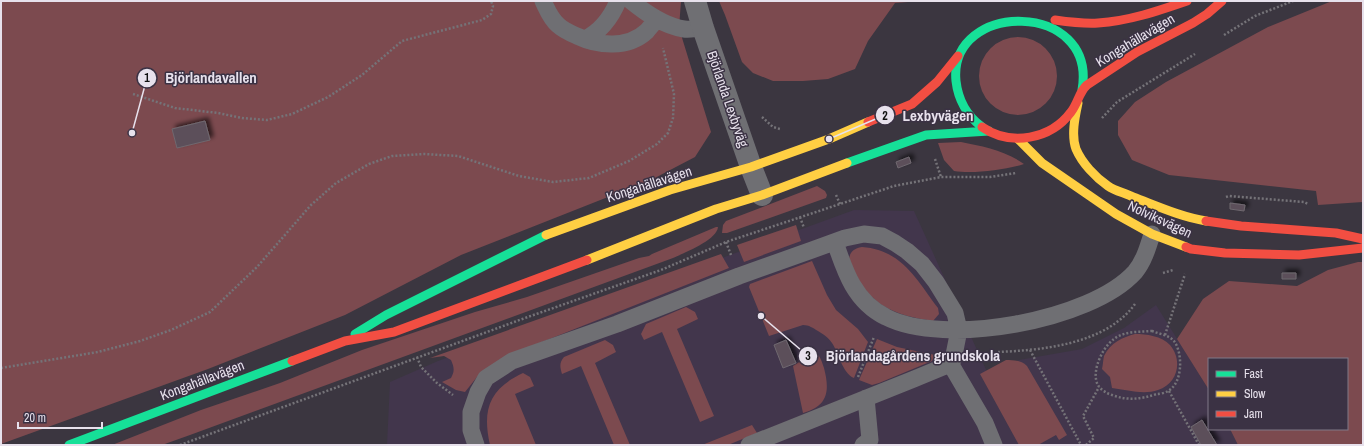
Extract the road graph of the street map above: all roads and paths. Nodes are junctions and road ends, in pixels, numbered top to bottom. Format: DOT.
graph roads {
  1 [pos="491,1"];
  2 [pos="543,1"];
  3 [pos="618,1"];
  4 [pos="631,1"];
  5 [pos="695,1"];
  6 [pos="1187,1"];
  7 [pos="1222,1"];
  8 [pos="1293,1"];
  9 [pos="1046,15"];
  10 [pos="657,19"];
  11 [pos="1055,20"];
  12 [pos="983,21"];
  13 [pos="703,28"];
  14 [pos="1223,36"];
  15 [pos="585,40"];
  16 [pos="1198,52"];
  17 [pos="958,56"];
  18 [pos="1082,90"];
  19 [pos="133,94"];
  20 [pos="1078,100"];
  21 [pos="1101,122"];
  22 [pos="989,131"];
  23 [pos="1018,138"];
  24 [pos="1042,163"];
  25 [pos="751,167"];
  26 [pos="762,195"];
  27 [pos="1153,230"];
  28 [pos="1363,239"];
  29 [pos="835,242"];
  30 [pos="1363,248"];
  31 [pos="1186,271"];
  32 [pos="958,330"];
  33 [pos="1165,335"];
  34 [pos="875,336"];
  35 [pos="345,341"];
  36 [pos="1030,350"];
  37 [pos="417,357"];
  38 [pos="950,363"];
  39 [pos="1,368"];
  40 [pos="1100,387"];
  41 [pos="1169,391"];
  42 [pos="866,398"];
  43 [pos="474,402"];
  44 [pos="70,445"];
  45 [pos="180,445"];
  46 [pos="476,445"];
  47 [pos="749,445"];
  48 [pos="864,445"];
  49 [pos="994,445"];
  50 [pos="1081,445"];
  51 [pos="1086,445"];
  52 [pos="1199,445"];
  1 -- 19 [label="path"];
  2 -- 15 [label="lane"];
  3 -- 15 [label="lane"];
  4 -- 10 [label="lane"];
  5 -- 13 [label="street, Björlanda Lexbyväg"];
  6 -- 11 [label="street, Kongahällavägen"];
  7 -- 18 [label="street, Kongahällavägen"];
  8 -- 14 [label="path"];
  9 -- 11 [label="street, Kongahällavägen"];
  10 -- 13 [label="lane"];
  10 -- 15 [label="lane"];
  10 -- 39 [label="path"];
  11 -- 18 [label="street, Kongahällavägen"];
  12 -- 17 [label="street, Kongahällavägen"];
  13 -- 25 [label="street, Björlanda Lexbyväg"];
  16 -- 21 [label="path"];
  17 -- 22 [label="street, Kongahällavägen"];
  17 -- 25 [label="street, Kongahällavägen"];
  18 -- 20 [label="street, Kongahällavägen"];
  20 -- 23 [label="street, Kongahällavägen"];
  20 -- 28 [label="street, Nolviksvägen"];
  22 -- 23 [label="street, Kongahällavägen"];
  22 -- 26 [label="street, Kongahällavägen"];
  23 -- 24 [label="street, Nolviksvägen"];
  24 -- 27 [label="street, Nolviksvägen"];
  24 -- 37 [label="path"];
  25 -- 26 [label="street, Björlanda Lexbyväg"];
  25 -- 35 [label="street, Kongahällavägen"];
  26 -- 35 [label="street, Kongahällavägen"];
  27 -- 30 [label="street, Nolviksvägen"];
  27 -- 32 [label="lane"];
  29 -- 32 [label="lane"];
  29 -- 32 [label="lane"];
  29 -- 43 [label="lane"];
  31 -- 33 [label="path"];
  32 -- 38 [label="lane"];
  33 -- 40 [label="path"];
  33 -- 41 [label="path"];
  34 -- 42 [label="path"];
  35 -- 44 [label="street, Kongahällavägen"];
  36 -- 50 [label="path"];
  37 -- 43 [label="path"];
  37 -- 45 [label="path"];
  38 -- 42 [label="lane"];
  38 -- 49 [label="lane"];
  40 -- 41 [label="path"];
  40 -- 51 [label="path"];
  41 -- 52 [label="path"];
  42 -- 47 [label="lane"];
  42 -- 48 [label="lane"];
  43 -- 46 [label="lane"];
}
